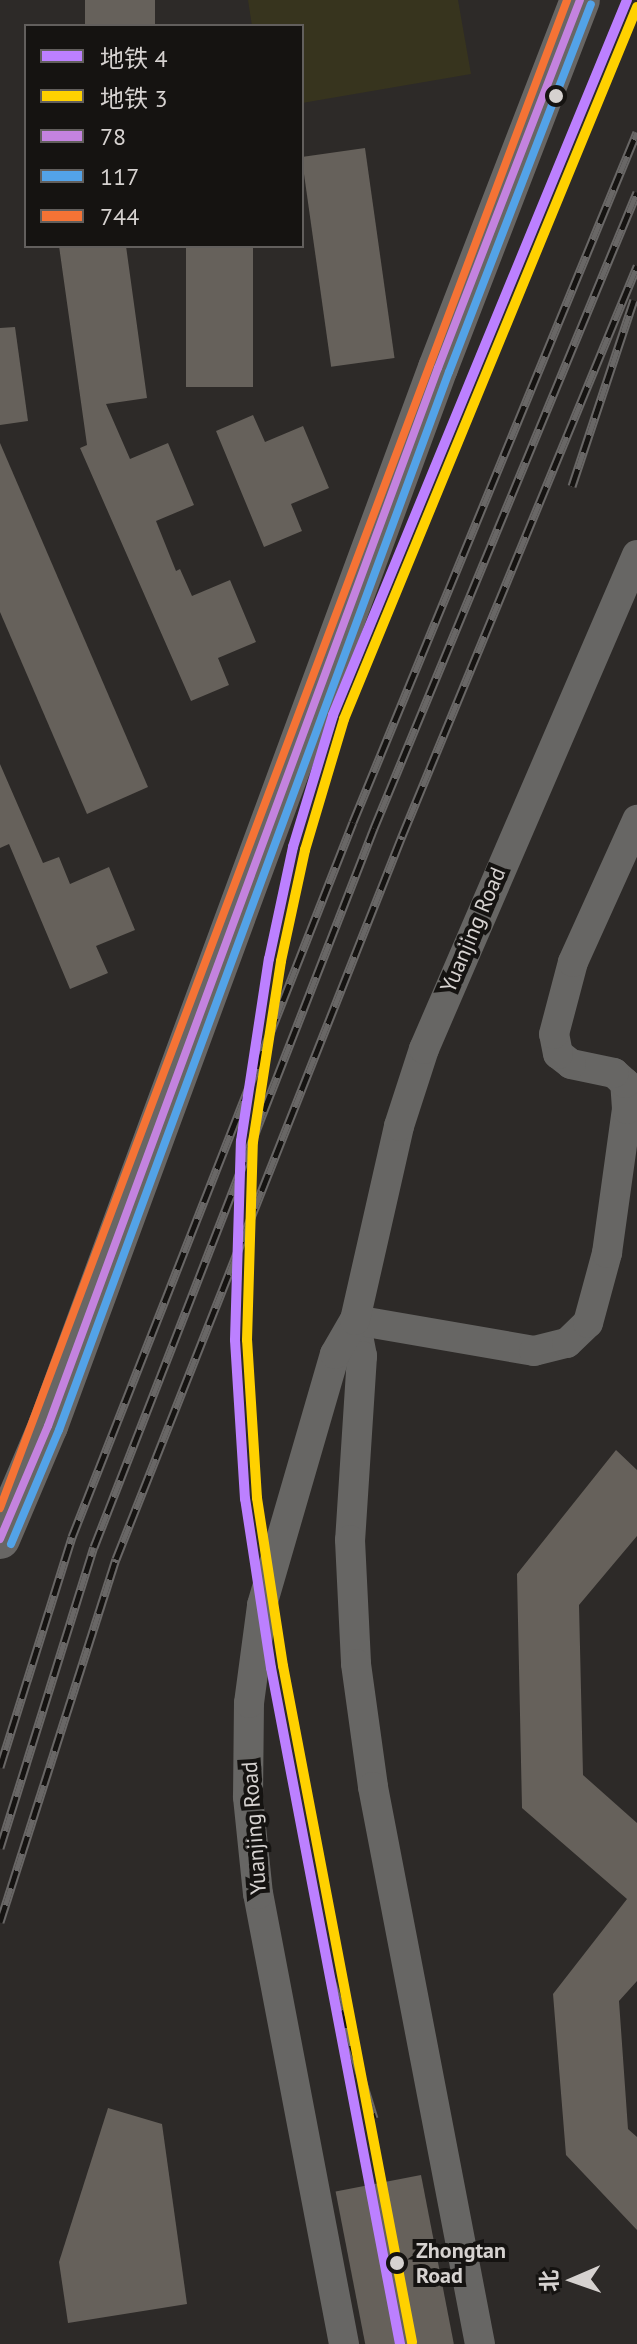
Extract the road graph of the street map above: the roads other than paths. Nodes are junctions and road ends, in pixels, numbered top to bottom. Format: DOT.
graph roads {
  1 [pos="580,0"];
  2 [pos="637,555"];
  3 [pos="637,820"];
  4 [pos="631,1073"];
  5 [pos="355,1320"];
  6 [pos="0,1539"];
  7 [pos="344,2344"];
  8 [pos="480,2344"];
  1 -- 6 [label="main road"];
  2 -- 5 [label="street, Yuanjing Road"];
  3 -- 4 [label="street"];
  4 -- 5 [label="street"];
  5 -- 7 [label="street, Yuanjing Road"];
  5 -- 8 [label="street, Yuanjing Road"];
}
